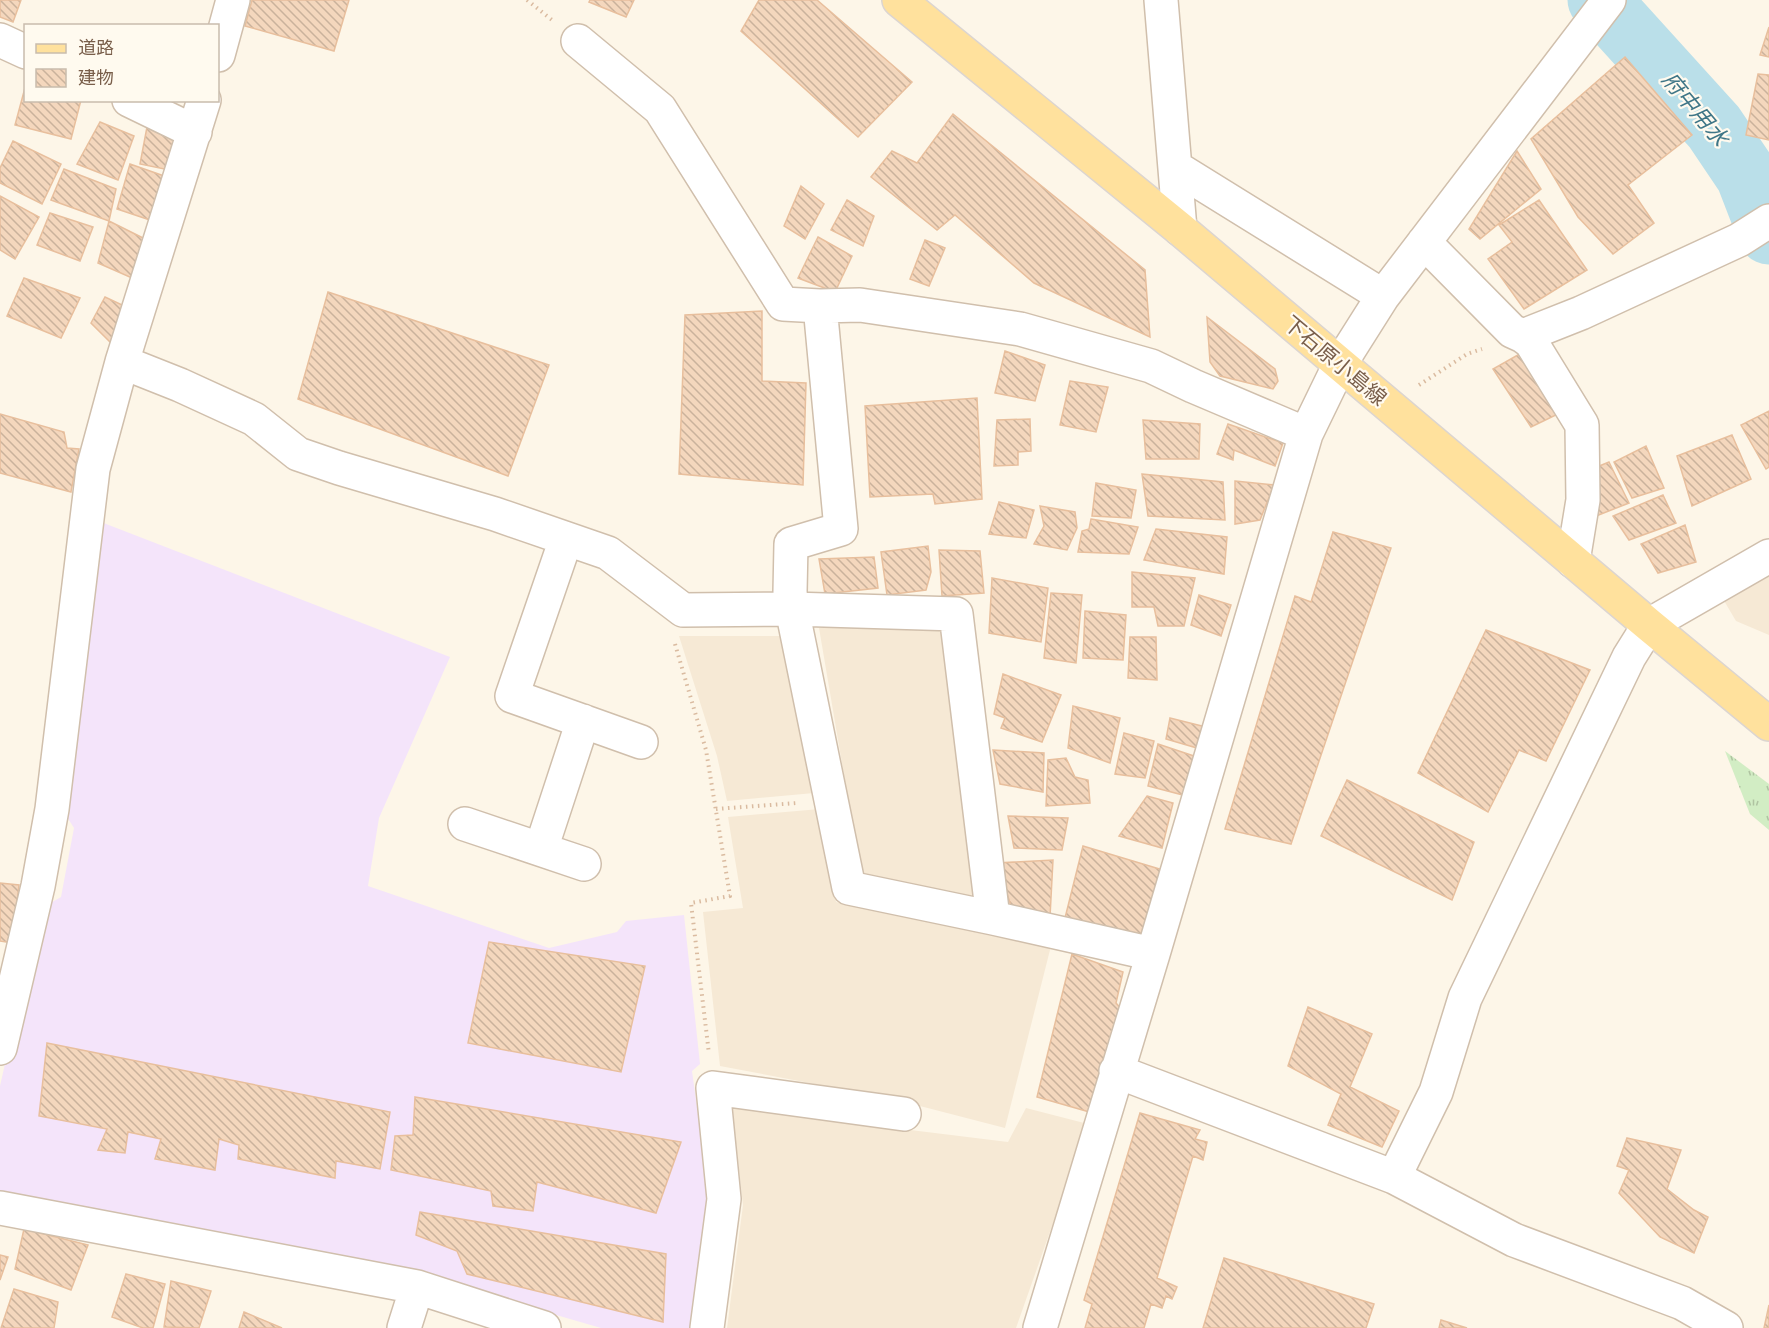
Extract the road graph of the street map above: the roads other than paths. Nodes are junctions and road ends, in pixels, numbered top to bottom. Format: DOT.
graph roads {
  1 [pos="233,0"];
  2 [pos="899,0"];
  3 [pos="1161,0"];
  4 [pos="1609,0"];
  5 [pos="0,40"];
  6 [pos="578,41"];
  7 [pos="24,51"];
  8 [pos="219,51"];
  9 [pos="133,102"];
  10 [pos="203,102"];
  11 [pos="195,132"];
  12 [pos="1175,167"];
  13 [pos="1759,228"];
  14 [pos="1180,229"];
  15 [pos="1425,242"];
  16 [pos="1383,296"];
  17 [pos="820,306"];
  18 [pos="1523,336"];
  19 [pos="122,362"];
  20 [pos="1340,364"];
  21 [pos="1306,434"];
  22 [pos="566,538"];
  23 [pos="1769,556"];
  24 [pos="1574,561"];
  25 [pos="792,609"];
  26 [pos="1649,625"];
  27 [pos="583,721"];
  28 [pos="1769,724"];
  29 [pos="641,742"];
  30 [pos="465,824"];
  31 [pos="541,849"];
  32 [pos="584,864"];
  33 [pos="993,918"];
  34 [pos="1153,954"];
  35 [pos="0,1048"];
  36 [pos="1116,1071"];
  37 [pos="904,1114"];
  38 [pos="1394,1177"];
  39 [pos="0,1208"];
  40 [pos="417,1287"];
  41 [pos="404,1328"];
  42 [pos="544,1328"];
  43 [pos="707,1328"];
  44 [pos="1040,1328"];
  45 [pos="1726,1328"];
  1 -- 8 [label="street"];
  2 -- 14 [label="main road, 下石原小島線"];
  3 -- 12 [label="street"];
  4 -- 15 [label="street"];
  5 -- 7 [label="street"];
  6 -- 17 [label="street"];
  9 -- 11 [label="street"];
  10 -- 11 [label="street"];
  11 -- 19 [label="street"];
  12 -- 14 [label="street"];
  12 -- 16 [label="street"];
  13 -- 18 [label="street"];
  14 -- 20 [label="main road, 下石原小島線"];
  15 -- 16 [label="street"];
  15 -- 18 [label="street"];
  16 -- 20 [label="street"];
  17 -- 21 [label="street"];
  17 -- 25 [label="street"];
  18 -- 24 [label="street"];
  19 -- 22 [label="street"];
  19 -- 35 [label="street"];
  20 -- 21 [label="street"];
  20 -- 24 [label="main road, 下石原小島線"];
  21 -- 34 [label="street"];
  22 -- 25 [label="street"];
  22 -- 27 [label="street"];
  23 -- 26 [label="street"];
  24 -- 26 [label="main road, 下石原小島線"];
  25 -- 33 [label="street"];
  25 -- 33 [label="street"];
  26 -- 28 [label="main road, 下石原小島線"];
  26 -- 38 [label="street"];
  27 -- 29 [label="street"];
  27 -- 31 [label="street"];
  30 -- 31 [label="street"];
  31 -- 32 [label="street"];
  33 -- 34 [label="street"];
  34 -- 36 [label="street"];
  36 -- 38 [label="street"];
  36 -- 44 [label="street"];
  37 -- 43 [label="street"];
  38 -- 45 [label="street"];
  39 -- 40 [label="street"];
  40 -- 41 [label="street"];
  40 -- 42 [label="street"];
}
